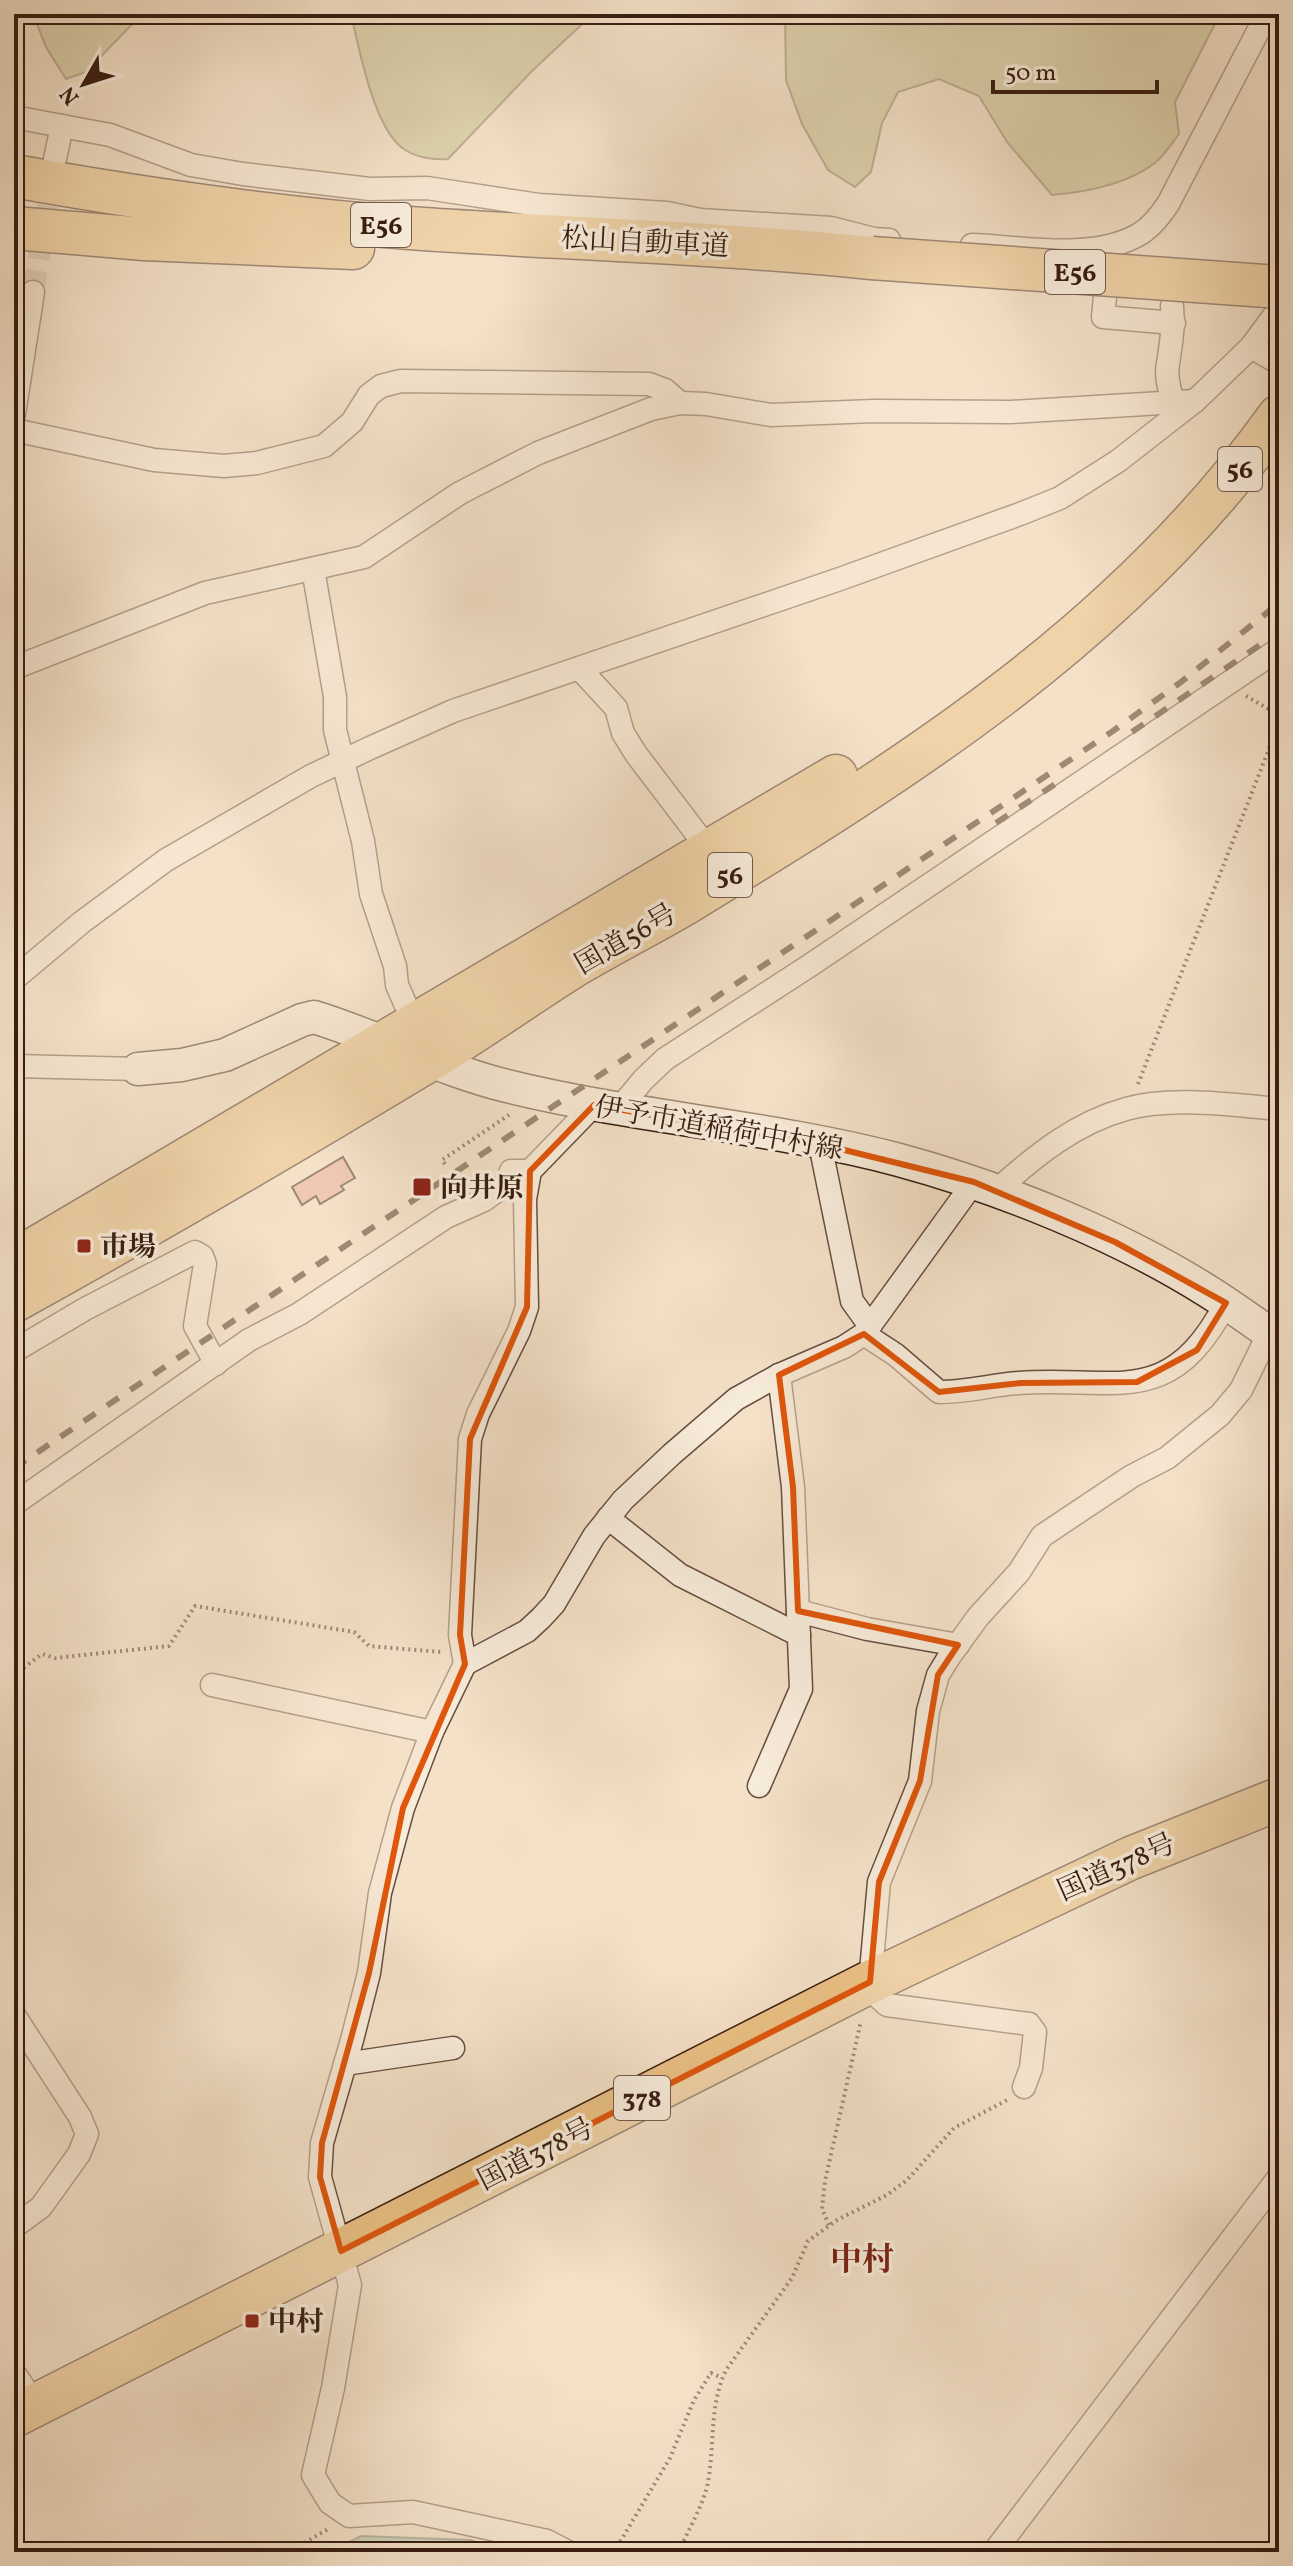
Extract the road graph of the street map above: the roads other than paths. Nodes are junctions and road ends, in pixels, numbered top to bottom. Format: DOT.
graph roads {
  1 [pos="1267,14"];
  2 [pos="14,117"];
  3 [pos="62,126"];
  4 [pos="55,159"];
  5 [pos="14,176"];
  6 [pos="14,228"];
  7 [pos="750,246"];
  8 [pos="1110,247"];
  9 [pos="1279,287"];
  10 [pos="33,292"];
  11 [pos="1279,309"];
  12 [pos="1251,347"];
  13 [pos="1279,363"];
  14 [pos="1184,402"];
  15 [pos="680,403"];
  16 [pos="14,414"];
  17 [pos="1279,416"];
  18 [pos="14,430"];
  19 [pos="1197,520"];
  20 [pos="313,569"];
  21 [pos="1279,649"];
  22 [pos="14,668"];
  23 [pos="580,669"];
  24 [pos="343,760"];
  25 [pos="709,850"];
  26 [pos="14,979"];
  27 [pos="409,1044"];
  28 [pos="14,1066"];
  29 [pos="138,1069"];
  30 [pos="607,1107"];
  31 [pos="1279,1109"];
  32 [pos="820,1144"];
  33 [pos="530,1171"];
  34 [pos="985,1186"];
  35 [pos="14,1261"];
  36 [pos="14,1301"];
  37 [pos="1226,1303"];
  38 [pos="867,1330"];
  39 [pos="1274,1337"];
  40 [pos="14,1351"];
  41 [pos="216,1364"];
  42 [pos="779,1375"];
  43 [pos="14,1504"];
  44 [pos="608,1518"];
  45 [pos="798,1611"];
  46 [pos="799,1635"];
  47 [pos="958,1645"];
  48 [pos="464,1659"];
  49 [pos="212,1685"];
  50 [pos="432,1732"];
  51 [pos="759,1786"];
  52 [pos="1279,1799"];
  53 [pos="870,1982"];
  54 [pos="14,2015"];
  55 [pos="453,2048"];
  56 [pos="345,2064"];
  57 [pos="1024,2087"];
  58 [pos="1279,2177"];
  59 [pos="14,2227"];
  60 [pos="341,2251"];
  61 [pos="21,2398"];
  62 [pos="568,2552"];
  63 [pos="994,2552"];
  1 -- 8 [label="street"];
  2 -- 3 [label="street"];
  3 -- 4 [label="street"];
  3 -- 8 [label="street"];
  5 -- 7 [label="highway, 松山自動車道 / E56"];
  6 -- 7 [label="highway"];
  7 -- 9 [label="highway, 松山自動車道 / E56, bridge"];
  8 -- 14 [label="street"];
  10 -- 16 [label="street"];
  11 -- 12 [label="street"];
  12 -- 13 [label="street"];
  12 -- 14 [label="street"];
  14 -- 15 [label="street"];
  14 -- 23 [label="street"];
  15 -- 18 [label="street"];
  15 -- 20 [label="street"];
  17 -- 19 [label="highway, 国道56号 / 56"];
  19 -- 25 [label="highway, 国道56号 / 56"];
  19 -- 27 [label="highway, 国道56号 / 56"];
  20 -- 22 [label="street"];
  20 -- 24 [label="street"];
  21 -- 30 [label="street"];
  23 -- 24 [label="street"];
  23 -- 25 [label="street"];
  24 -- 26 [label="street"];
  24 -- 27 [label="street"];
  25 -- 27 [label="highway, 国道56号 / 56"];
  27 -- 29 [label="street, 伊予市道稲荷中村線"];
  27 -- 30 [label="street, 伊予市道稲荷中村線"];
  27 -- 35 [label="highway, 国道56号 / 56"];
  27 -- 36 [label="highway, 国道56号 / 56"];
  28 -- 29 [label="street"];
  30 -- 32 [label="street, 伊予市道稲荷中村線"];
  30 -- 33 [label="street"];
  31 -- 34 [label="street"];
  32 -- 34 [label="street, 伊予市道稲荷中村線"];
  32 -- 38 [label="street"];
  33 -- 41 [label="street"];
  33 -- 48 [label="street"];
  34 -- 37 [label="street, 伊予市道稲荷中村線"];
  34 -- 38 [label="street"];
  37 -- 38 [label="street"];
  37 -- 39 [label="street, 伊予市道稲荷中村線"];
  38 -- 42 [label="street"];
  39 -- 47 [label="street"];
  40 -- 41 [label="street"];
  41 -- 43 [label="street"];
  42 -- 44 [label="street"];
  42 -- 45 [label="street"];
  44 -- 46 [label="street"];
  44 -- 48 [label="street"];
  45 -- 46 [label="street"];
  45 -- 47 [label="street"];
  46 -- 51 [label="street"];
  47 -- 53 [label="street"];
  48 -- 50 [label="street"];
  49 -- 50 [label="street"];
  50 -- 56 [label="street"];
  52 -- 53 [label="highway, 国道378号 / 378"];
  53 -- 57 [label="street"];
  53 -- 60 [label="highway, 国道378号 / 378"];
  54 -- 59 [label="street"];
  55 -- 56 [label="street"];
  56 -- 60 [label="street"];
  58 -- 63 [label="street"];
  60 -- 61 [label="highway, 国道378号 / 378"];
  60 -- 62 [label="street"];
}
